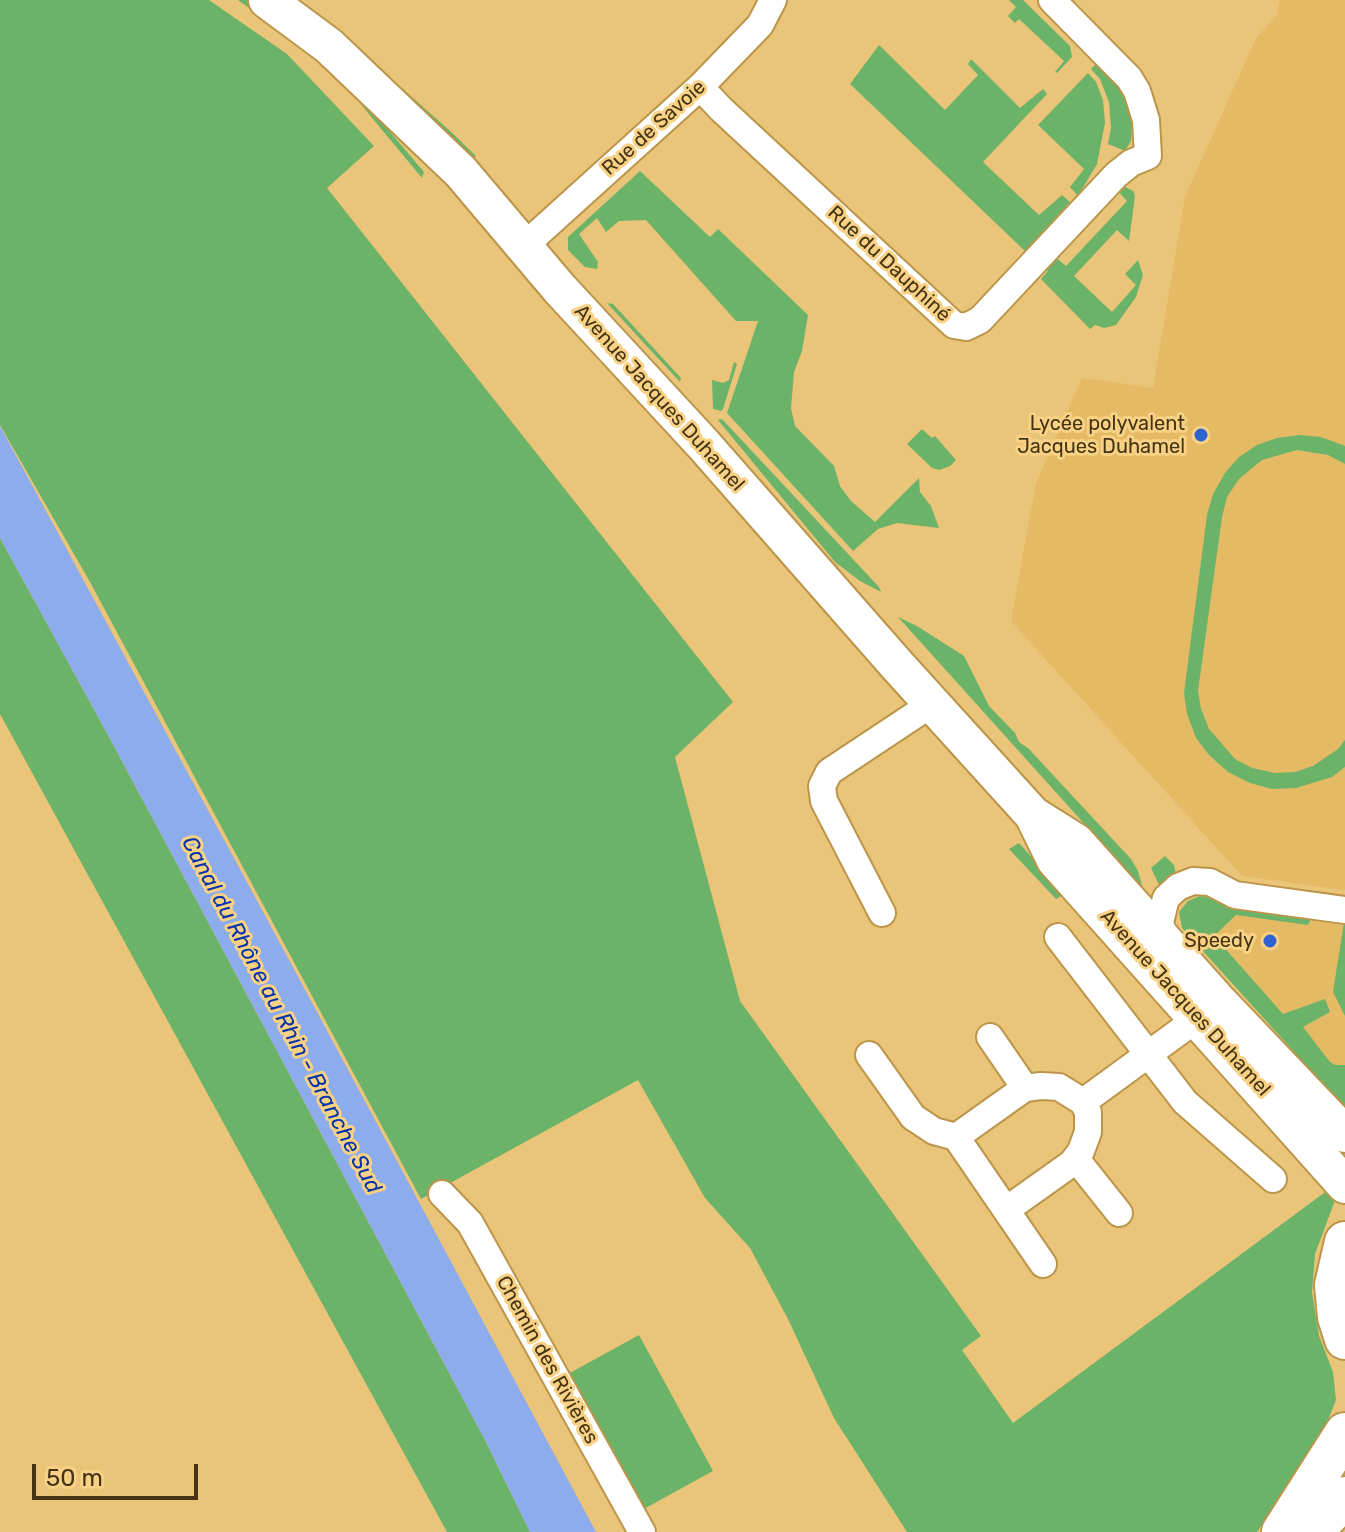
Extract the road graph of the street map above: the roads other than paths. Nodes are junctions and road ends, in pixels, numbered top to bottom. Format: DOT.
graph roads {
  1 [pos="267,0"];
  2 [pos="773,0"];
  3 [pos="1052,0"];
  4 [pos="700,87"];
  5 [pos="524,246"];
  6 [pos="933,703"];
  7 [pos="1033,815"];
  8 [pos="1345,910"];
  9 [pos="882,913"];
  10 [pos="1058,937"];
  11 [pos="1166,942"];
  12 [pos="1209,1010"];
  13 [pos="990,1037"];
  14 [pos="869,1055"];
  15 [pos="1150,1055"];
  16 [pos="1025,1088"];
  17 [pos="1083,1102"];
  18 [pos="1345,1134"];
  19 [pos="956,1137"];
  20 [pos="1076,1159"];
  21 [pos="1273,1179"];
  22 [pos="1345,1185"];
  23 [pos="442,1194"];
  24 [pos="1006,1210"];
  25 [pos="1119,1213"];
  26 [pos="1345,1242"];
  27 [pos="1043,1264"];
  28 [pos="1345,1339"];
  29 [pos="1345,1433"];
  30 [pos="1345,1497"];
  31 [pos="642,1532"];
  32 [pos="1282,1532"];
  33 [pos="1312,1532"];
  1 -- 5 [label="main road, Avenue Jacques Duhamel"];
  2 -- 4 [label="street, Rue de Savoie"];
  3 -- 4 [label="street, Rue du Dauphiné"];
  4 -- 5 [label="street, Rue de Savoie"];
  5 -- 6 [label="main road, Avenue Jacques Duhamel"];
  6 -- 7 [label="main road, Avenue Jacques Duhamel"];
  6 -- 9 [label="street"];
  7 -- 11 [label="main road, Avenue Jacques Duhamel"];
  7 -- 12 [label="main road, Avenue Jacques Duhamel"];
  8 -- 11 [label="street, Avenue Jacques Duhamel"];
  10 -- 15 [label="street"];
  11 -- 12 [label="main road, Avenue Jacques Duhamel"];
  12 -- 15 [label="street"];
  12 -- 18 [label="main road, Avenue Jacques Duhamel"];
  12 -- 22 [label="main road, Avenue Jacques Duhamel"];
  13 -- 16 [label="street"];
  14 -- 19 [label="street"];
  15 -- 17 [label="street"];
  15 -- 21 [label="street"];
  16 -- 17 [label="street"];
  16 -- 19 [label="street"];
  17 -- 20 [label="street"];
  19 -- 24 [label="street"];
  20 -- 24 [label="street"];
  20 -- 25 [label="street"];
  23 -- 31 [label="street, Chemin des Rivières"];
  24 -- 27 [label="street"];
  26 -- 28 [label="main road"];
  29 -- 32 [label="main road"];
  30 -- 33 [label="main road"];
}
